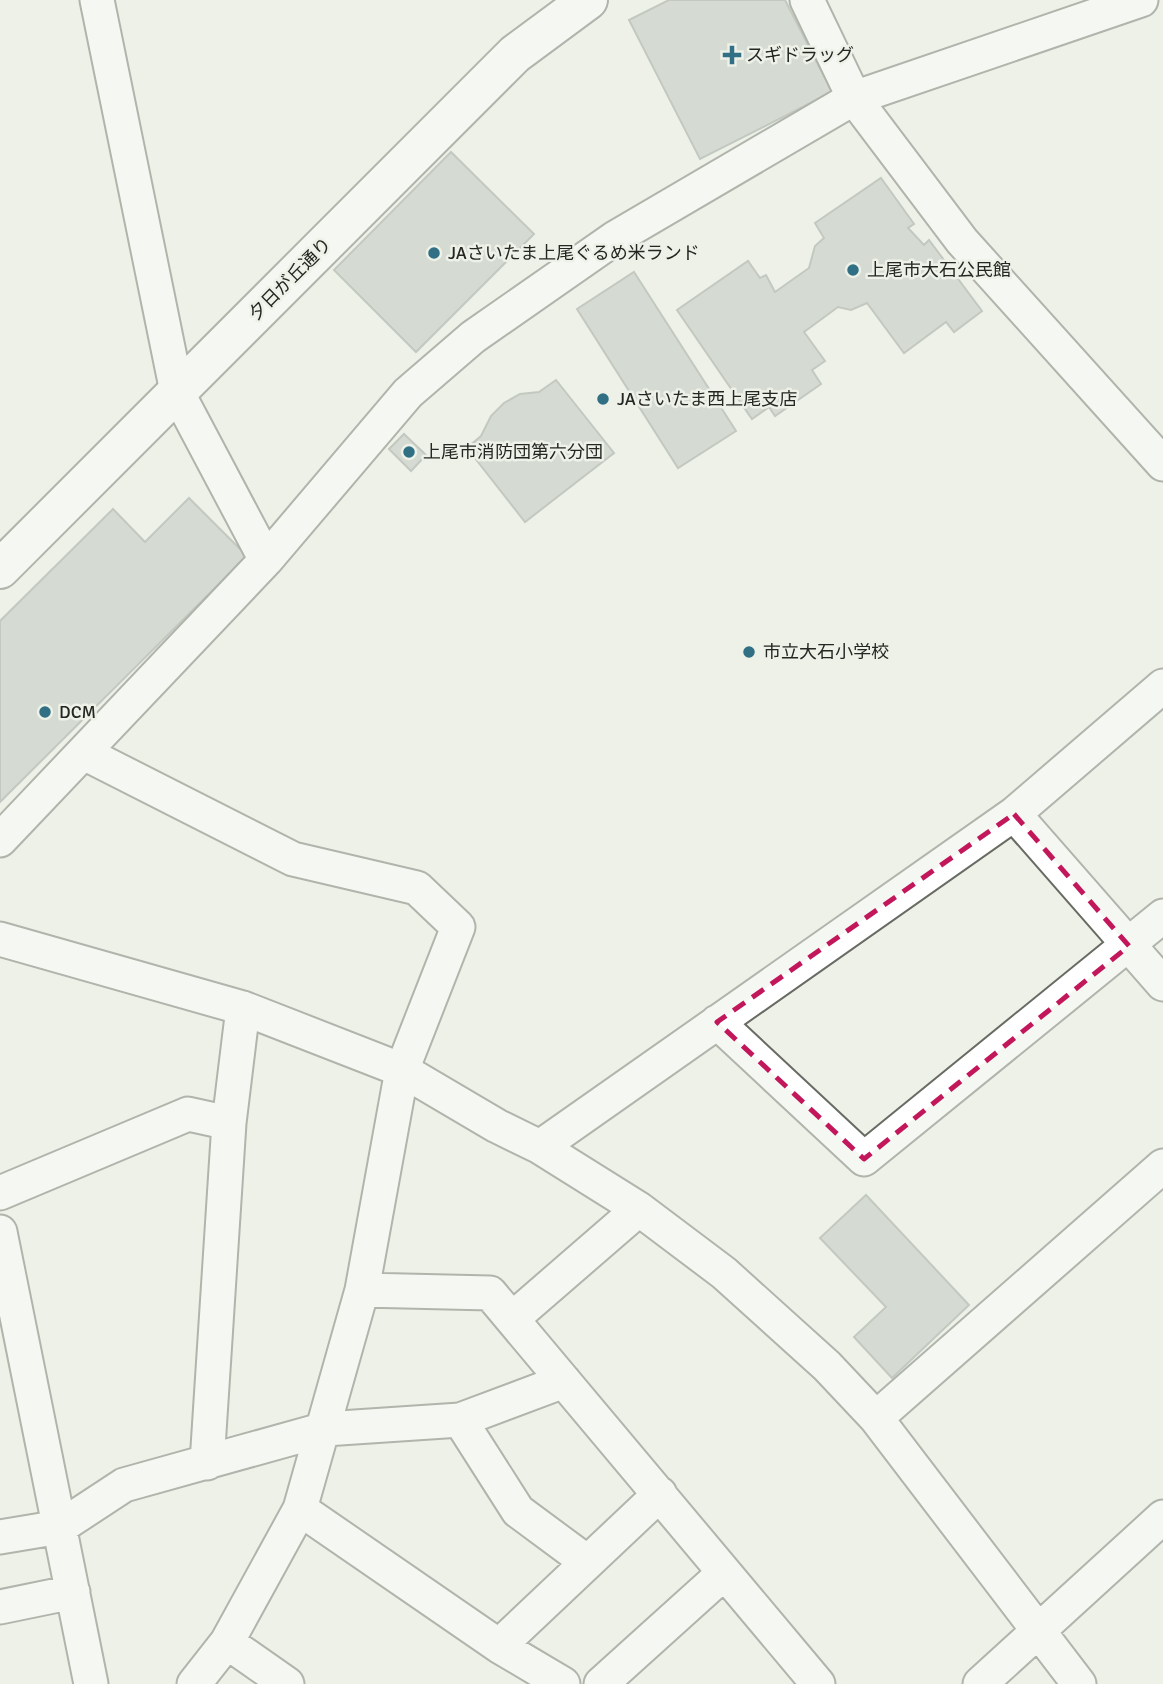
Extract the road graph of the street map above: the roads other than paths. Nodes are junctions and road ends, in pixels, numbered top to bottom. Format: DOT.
graph roads {
  1 [pos="97,0"];
  2 [pos="588,0"];
  3 [pos="807,0"];
  4 [pos="1141,0"];
  5 [pos="855,98"];
  6 [pos="177,392"];
  7 [pos="1163,464"];
  8 [pos="266,560"];
  9 [pos="0,569"];
  10 [pos="1163,685"];
  11 [pos="84,753"];
  12 [pos="1014,814"];
  13 [pos="0,840"];
  14 [pos="1163,916"];
  15 [pos="0,939"];
  16 [pos="1129,946"];
  17 [pos="1163,984"];
  18 [pos="243,1008"];
  19 [pos="717,1022"];
  20 [pos="402,1070"];
  21 [pos="229,1123"];
  22 [pos="540,1147"];
  23 [pos="1163,1166"];
  24 [pos="0,1193"];
  25 [pos="639,1209"];
  26 [pos="0,1232"];
  27 [pos="362,1290"];
  28 [pos="512,1319"];
  29 [pos="564,1381"];
  30 [pos="876,1418"];
  31 [pos="460,1420"];
  32 [pos="325,1429"];
  33 [pos="207,1463"];
  34 [pos="660,1494"];
  35 [pos="300,1509"];
  36 [pos="1163,1517"];
  37 [pos="60,1527"];
  38 [pos="0,1537"];
  39 [pos="587,1562"];
  40 [pos="724,1573"];
  41 [pos="73,1591"];
  42 [pos="0,1607"];
  43 [pos="1039,1629"];
  44 [pos="227,1642"];
  45 [pos="499,1646"];
  46 [pos="91,1684"];
  47 [pos="194,1684"];
  48 [pos="287,1684"];
  49 [pos="563,1684"];
  50 [pos="601,1684"];
  51 [pos="818,1684"];
  52 [pos="980,1684"];
  53 [pos="1079,1684"];
  1 -- 6 [label="street"];
  2 -- 6 [label="main road, 夕日が丘通り"];
  3 -- 5 [label="street"];
  4 -- 5 [label="street"];
  5 -- 7 [label="street"];
  5 -- 8 [label="street"];
  6 -- 8 [label="street"];
  6 -- 9 [label="main road, 夕日が丘通り"];
  8 -- 11 [label="street"];
  10 -- 12 [label="street"];
  11 -- 13 [label="street"];
  11 -- 20 [label="street"];
  12 -- 16 [label="street"];
  12 -- 19 [label="street"];
  14 -- 16 [label="street"];
  15 -- 18 [label="street"];
  16 -- 17 [label="street"];
  16 -- 19 [label="street"];
  18 -- 20 [label="street"];
  18 -- 21 [label="street"];
  19 -- 22 [label="street"];
  20 -- 22 [label="street"];
  20 -- 27 [label="street"];
  21 -- 24 [label="street"];
  21 -- 33 [label="street"];
  22 -- 25 [label="street"];
  23 -- 30 [label="street"];
  25 -- 28 [label="street"];
  25 -- 30 [label="street"];
  26 -- 37 [label="street"];
  27 -- 28 [label="street"];
  27 -- 32 [label="street"];
  28 -- 29 [label="street"];
  29 -- 31 [label="street"];
  29 -- 34 [label="street"];
  30 -- 43 [label="street"];
  31 -- 32 [label="street"];
  31 -- 39 [label="street"];
  32 -- 33 [label="street"];
  32 -- 35 [label="street"];
  33 -- 37 [label="street"];
  34 -- 39 [label="street"];
  34 -- 40 [label="street"];
  35 -- 44 [label="street"];
  35 -- 45 [label="street"];
  36 -- 43 [label="street"];
  37 -- 38 [label="street"];
  37 -- 41 [label="street"];
  39 -- 45 [label="street"];
  40 -- 50 [label="street"];
  40 -- 51 [label="street"];
  41 -- 42 [label="street"];
  41 -- 46 [label="street"];
  43 -- 52 [label="street"];
  43 -- 53 [label="street"];
  44 -- 47 [label="street"];
  44 -- 48 [label="street"];
  45 -- 49 [label="street"];
}
